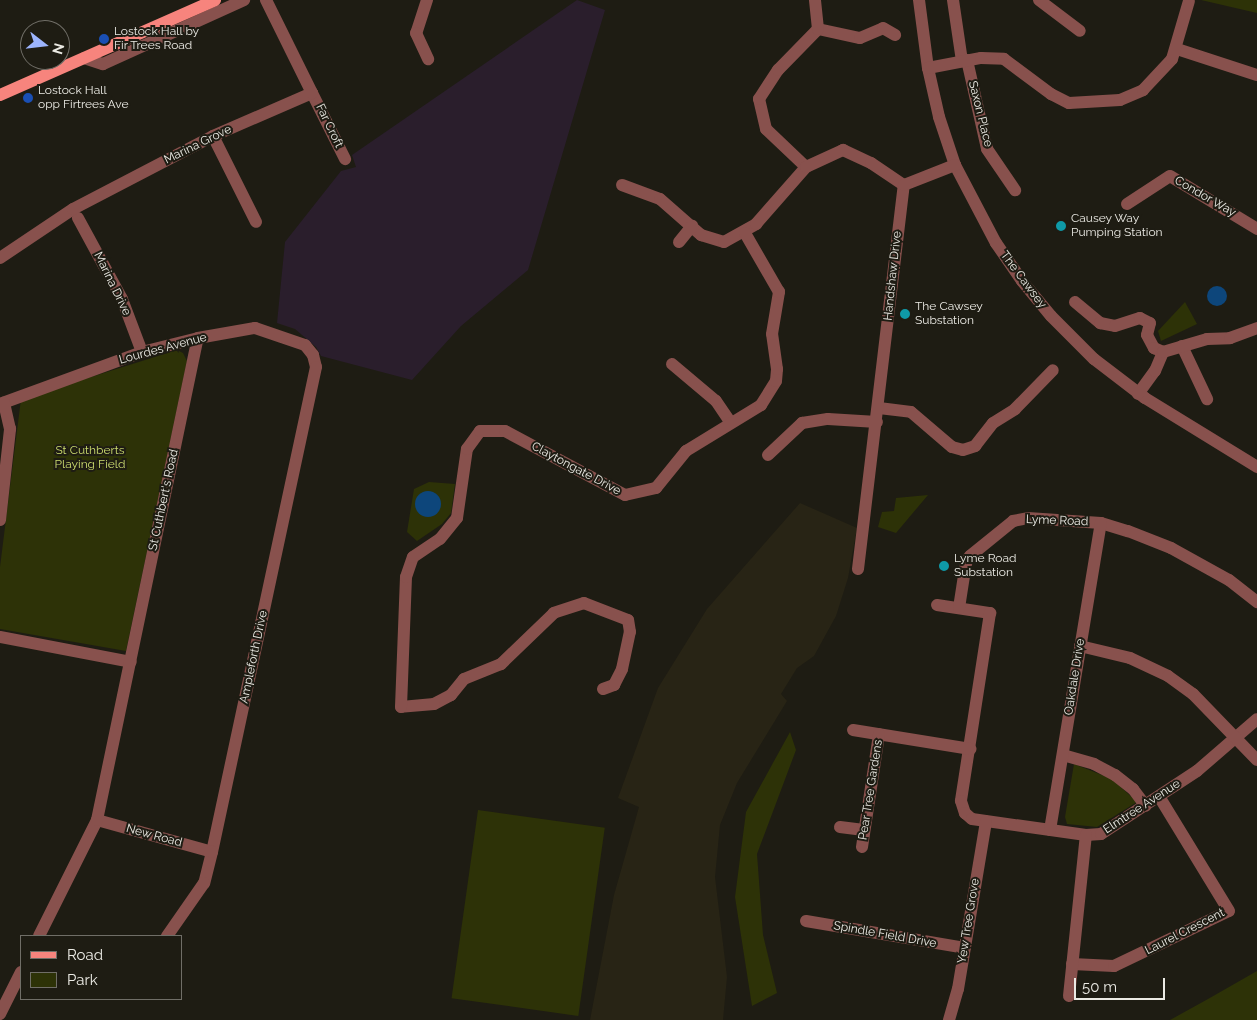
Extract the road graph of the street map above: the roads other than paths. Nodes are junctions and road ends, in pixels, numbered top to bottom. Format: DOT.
graph roads {
  1 [pos="215,0"];
  2 [pos="244,0"];
  3 [pos="266,0"];
  4 [pos="427,0"];
  5 [pos="815,0"];
  6 [pos="919,0"];
  7 [pos="953,0"];
  8 [pos="1039,0"];
  9 [pos="1189,2"];
  10 [pos="818,29"];
  11 [pos="1080,31"];
  12 [pos="895,35"];
  13 [pos="1177,49"];
  14 [pos="84,58"];
  15 [pos="428,59"];
  16 [pos="964,60"];
  17 [pos="928,68"];
  18 [pos="1257,75"];
  19 [pos="312,93"];
  20 [pos="0,95"];
  21 [pos="213,136"];
  22 [pos="345,159"];
  23 [pos="955,165"];
  24 [pos="806,167"];
  25 [pos="622,185"];
  26 [pos="904,185"];
  27 [pos="1015,190"];
  28 [pos="1127,204"];
  29 [pos="78,218"];
  30 [pos="256,222"];
  31 [pos="692,226"];
  32 [pos="1257,229"];
  33 [pos="745,233"];
  34 [pos="679,242"];
  35 [pos="0,258"];
  36 [pos="1075,302"];
  37 [pos="1257,328"];
  38 [pos="198,338"];
  39 [pos="1182,346"];
  40 [pos="142,352"];
  41 [pos="1163,352"];
  42 [pos="672,364"];
  43 [pos="316,367"];
  44 [pos="1053,370"];
  45 [pos="1138,394"];
  46 [pos="1207,399"];
  47 [pos="2,403"];
  48 [pos="878,408"];
  49 [pos="730,422"];
  50 [pos="877,422"];
  51 [pos="768,455"];
  52 [pos="1257,467"];
  53 [pos="0,520"];
  54 [pos="1101,523"];
  55 [pos="858,569"];
  56 [pos="1257,602"];
  57 [pos="937,605"];
  58 [pos="959,608"];
  59 [pos="0,637"];
  60 [pos="1080,646"];
  61 [pos="131,662"];
  62 [pos="602,689"];
  63 [pos="1257,719"];
  64 [pos="853,730"];
  65 [pos="879,734"];
  66 [pos="1236,735"];
  67 [pos="970,749"];
  68 [pos="1063,755"];
  69 [pos="1257,760"];
  70 [pos="1160,798"];
  71 [pos="1146,806"];
  72 [pos="96,820"];
  73 [pos="986,821"];
  74 [pos="840,827"];
  75 [pos="864,830"];
  76 [pos="1050,830"];
  77 [pos="1086,835"];
  78 [pos="862,847"];
  79 [pos="212,852"];
  80 [pos="806,921"];
  81 [pos="39,935"];
  82 [pos="168,935"];
  83 [pos="965,948"];
  84 [pos="1072,964"];
  85 [pos="20,974"];
  86 [pos="1069,996"];
  87 [pos="0,1014"];
  88 [pos="949,1020"];
  1 -- 14 [label="main road"];
  2 -- 14 [label="street"];
  3 -- 19 [label="street"];
  4 -- 15 [label="street"];
  5 -- 10 [label="street"];
  6 -- 17 [label="street, The Cawsey"];
  7 -- 16 [label="street, Saxon Place"];
  8 -- 11 [label="street"];
  9 -- 13 [label="street"];
  10 -- 12 [label="street"];
  10 -- 24 [label="street"];
  13 -- 16 [label="street"];
  13 -- 18 [label="street"];
  14 -- 20 [label="main road"];
  16 -- 17 [label="street"];
  16 -- 27 [label="street, Saxon Place"];
  17 -- 23 [label="street, The Cawsey"];
  19 -- 21 [label="street, Marina Grove"];
  19 -- 22 [label="street, Far Croft"];
  21 -- 30 [label="street"];
  21 -- 35 [label="street, Marina Grove"];
  23 -- 26 [label="street"];
  23 -- 45 [label="street, The Cawsey"];
  24 -- 26 [label="street"];
  24 -- 33 [label="street"];
  25 -- 31 [label="street"];
  26 -- 48 [label="street, Handshaw Drive"];
  28 -- 32 [label="street, Condor Way"];
  29 -- 40 [label="street, Marina Drive"];
  31 -- 33 [label="street"];
  31 -- 34 [label="street"];
  33 -- 49 [label="street, Claytongate Drive"];
  36 -- 41 [label="street"];
  37 -- 39 [label="street"];
  38 -- 40 [label="street, Lourdes Avenue"];
  38 -- 43 [label="street, Lourdes Avenue"];
  38 -- 61 [label="street, St Cuthbert's Road"];
  39 -- 41 [label="street"];
  39 -- 46 [label="street"];
  40 -- 47 [label="street, Lourdes Avenue"];
  41 -- 45 [label="street"];
  42 -- 49 [label="street"];
  43 -- 79 [label="street, Ampleforth Drive"];
  44 -- 48 [label="street"];
  45 -- 52 [label="street, The Cawsey"];
  47 -- 53 [label="street"];
  48 -- 50 [label="street, Handshaw Drive"];
  49 -- 62 [label="street, Claytongate Drive"];
  50 -- 51 [label="street"];
  50 -- 55 [label="street, Handshaw Drive"];
  54 -- 56 [label="street, Lyme Road"];
  54 -- 58 [label="street, Lyme Road"];
  54 -- 60 [label="street, Oakdale Drive"];
  57 -- 58 [label="street"];
  58 -- 67 [label="street"];
  59 -- 61 [label="street"];
  60 -- 66 [label="street"];
  60 -- 68 [label="street, Oakdale Drive"];
  61 -- 72 [label="street, St Cuthbert's Road"];
  63 -- 66 [label="street, Elmtree Avenue"];
  64 -- 65 [label="street"];
  65 -- 67 [label="street, Pear Tree Gardens"];
  65 -- 75 [label="street, Pear Tree Gardens"];
  66 -- 69 [label="street"];
  66 -- 70 [label="street, Elmtree Avenue"];
  67 -- 73 [label="street, Elmtree Avenue"];
  68 -- 71 [label="street"];
  68 -- 76 [label="street, Oakdale Drive"];
  70 -- 71 [label="street, Elmtree Avenue"];
  70 -- 84 [label="street, Laurel Crescent"];
  71 -- 77 [label="street, Elmtree Avenue"];
  72 -- 79 [label="street, New Road"];
  72 -- 81 [label="street, St Cuthbert's Road"];
  73 -- 76 [label="street, Elmtree Avenue"];
  73 -- 83 [label="street, Yew Tree Grove"];
  74 -- 75 [label="street"];
  75 -- 78 [label="street, Pear Tree Gardens"];
  76 -- 77 [label="street, Elmtree Avenue"];
  77 -- 84 [label="street"];
  79 -- 82 [label="street, Ampleforth Drive"];
  80 -- 83 [label="street, Spindle Field Drive"];
  83 -- 88 [label="street, Yew Tree Grove"];
  84 -- 86 [label="street"];
  85 -- 87 [label="street"];
}
